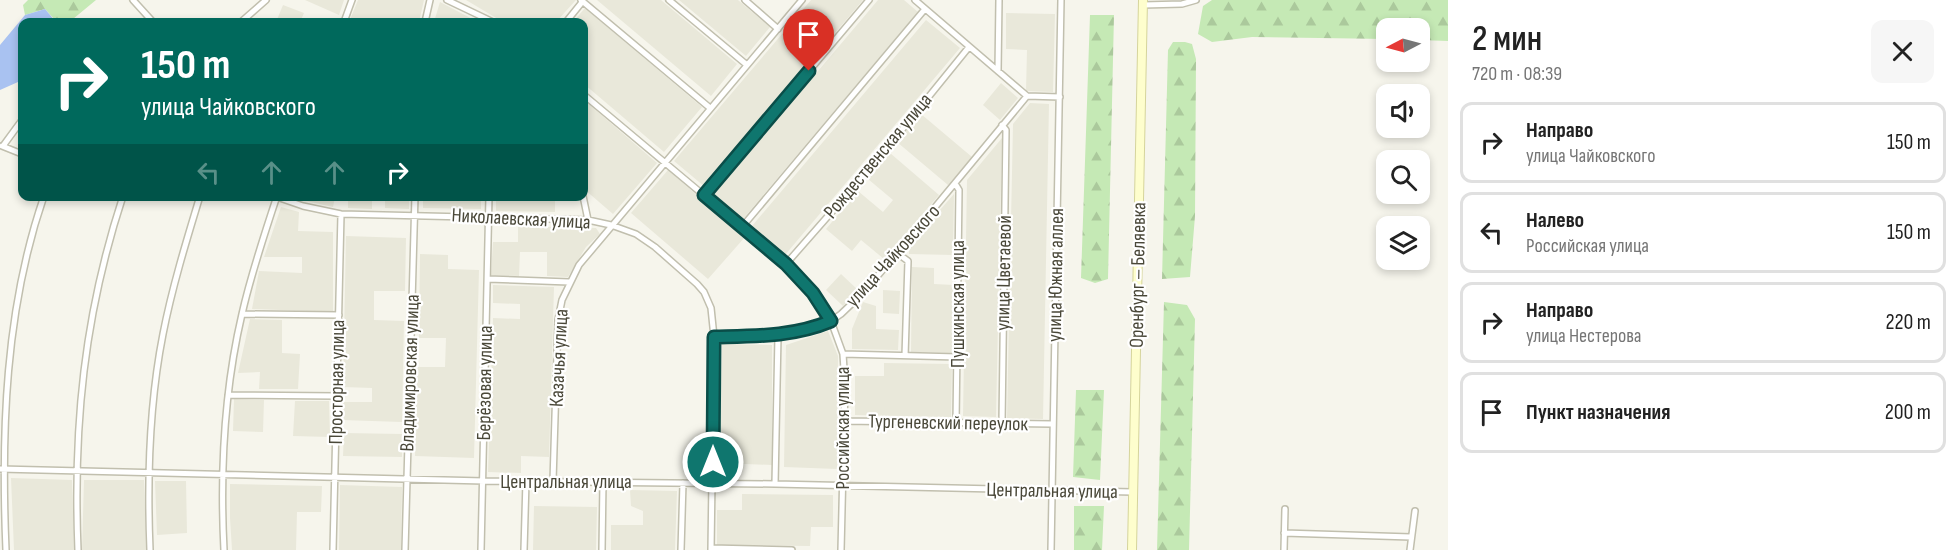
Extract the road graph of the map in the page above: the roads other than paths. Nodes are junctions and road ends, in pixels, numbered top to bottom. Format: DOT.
graph roads {
  1 [pos="133,0"];
  2 [pos="266,0"];
  3 [pos="352,0"];
  4 [pos="430,0"];
  5 [pos="447,0"];
  6 [pos="669,0"];
  7 [pos="745,0"];
  8 [pos="802,0"];
  9 [pos="869,0"];
  10 [pos="915,0"];
  11 [pos="999,0"];
  12 [pos="1061,0"];
  13 [pos="1196,0"];
  14 [pos="582,1"];
  15 [pos="1143,2"];
  16 [pos="925,9"];
  17 [pos="147,18"];
  18 [pos="248,18"];
  19 [pos="345,18"];
  20 [pos="426,18"];
  21 [pos="482,18"];
  22 [pos="569,18"];
  23 [pos="778,28"];
  24 [pos="969,47"];
  25 [pos="747,65"];
  26 [pos="998,71"];
  27 [pos="1027,96"];
  28 [pos="588,97"];
  29 [pos="1060,97"];
  30 [pos="710,108"];
  31 [pos="18,125"];
  32 [pos="1002,125"];
  33 [pos="2,146"];
  34 [pos="18,152"];
  35 [pos="664,162"];
  36 [pos="956,184"];
  37 [pos="704,195"];
  38 [pos="42,201"];
  39 [pos="121,201"];
  40 [pos="198,201"];
  41 [pos="275,201"];
  42 [pos="288,201"];
  43 [pos="415,201"];
  44 [pos="489,201"];
  45 [pos="584,201"];
  46 [pos="341,214"];
  47 [pos="415,215"];
  48 [pos="488,216"];
  49 [pos="588,220"];
  50 [pos="611,225"];
  51 [pos="741,227"];
  52 [pos="897,253"];
  53 [pos="786,264"];
  54 [pos="488,279"];
  55 [pos="569,282"];
  56 [pos="242,314"];
  57 [pos="339,315"];
  58 [pos="831,321"];
  59 [pos="778,336"];
  60 [pos="714,337"];
  61 [pos="843,354"];
  62 [pos="905,356"];
  63 [pos="958,357"];
  64 [pos="228,395"];
  65 [pos="337,396"];
  66 [pos="844,421"];
  67 [pos="956,423"];
  68 [pos="1002,423"];
  69 [pos="1052,424"];
  70 [pos="2,469"];
  71 [pos="76,470"];
  72 [pos="148,473"];
  73 [pos="223,474"];
  74 [pos="335,477"];
  75 [pos="406,478"];
  76 [pos="484,481"];
  77 [pos="553,481"];
  78 [pos="526,482"];
  79 [pos="603,482"];
  80 [pos="683,483"];
  81 [pos="713,483"];
  82 [pos="775,484"];
  83 [pos="843,487"];
  84 [pos="1050,492"];
  85 [pos="1133,492"];
  86 [pos="1285,508"];
  87 [pos="1415,512"];
  88 [pos="1284,533"];
  89 [pos="1411,537"];
  90 [pos="711,549"];
  91 [pos="6,550"];
  92 [pos="78,550"];
  93 [pos="150,550"];
  94 [pos="224,550"];
  95 [pos="333,550"];
  96 [pos="405,550"];
  97 [pos="481,550"];
  98 [pos="524,550"];
  99 [pos="602,550"];
  100 [pos="681,550"];
  101 [pos="792,550"];
  102 [pos="842,550"];
  103 [pos="1051,550"];
  104 [pos="1132,550"];
  105 [pos="1284,550"];
  106 [pos="1410,550"];
  1 -- 17 [label="street"];
  2 -- 18 [label="street"];
  3 -- 19 [label="street"];
  4 -- 20 [label="street"];
  5 -- 21 [label="street"];
  6 -- 25 [label="street"];
  7 -- 23 [label="street"];
  8 -- 23 [label="street, Казачья улица"];
  9 -- 37 [label="street"];
  10 -- 16 [label="street"];
  11 -- 26 [label="street"];
  12 -- 29 [label="street, улица Южная аллея"];
  13 -- 15 [label="street"];
  14 -- 22 [label="street"];
  14 -- 30 [label="street"];
  15 -- 85 [label="main road, Оренбург – Беляевка"];
  16 -- 24 [label="street"];
  16 -- 51 [label="street"];
  23 -- 25 [label="street, Казачья улица"];
  24 -- 26 [label="street"];
  24 -- 53 [label="street, Рождественская улица"];
  25 -- 30 [label="street, Казачья улица"];
  26 -- 27 [label="street"];
  27 -- 29 [label="street"];
  27 -- 32 [label="street, улица Чайковского"];
  28 -- 35 [label="street, Российская улица"];
  29 -- 69 [label="street, улица Южная аллея"];
  30 -- 35 [label="street, Казачья улица"];
  31 -- 33 [label="street"];
  32 -- 36 [label="street, улица Чайковского"];
  32 -- 68 [label="street, улица Цветаевой"];
  33 -- 34 [label="street"];
  35 -- 37 [label="street, Российская улица"];
  35 -- 50 [label="street, Казачья улица"];
  36 -- 52 [label="street, улица Чайковского"];
  36 -- 63 [label="street, Пушкинская улица"];
  37 -- 51 [label="street, Российская улица"];
  38 -- 70 [label="street"];
  39 -- 71 [label="street"];
  40 -- 72 [label="street"];
  41 -- 56 [label="street"];
  42 -- 46 [label="street, Николаевская улица"];
  43 -- 47 [label="street, Владимировская улица"];
  44 -- 48 [label="street, Берёзовая улица"];
  45 -- 49 [label="street"];
  46 -- 47 [label="street, Николаевская улица"];
  46 -- 57 [label="street, Просторная улица"];
  47 -- 48 [label="street, Николаевская улица"];
  47 -- 75 [label="street, Владимировская улица"];
  48 -- 49 [label="street, Николаевская улица"];
  48 -- 54 [label="street, Берёзовая улица"];
  49 -- 50 [label="street, Николаевская улица"];
  50 -- 55 [label="street, Казачья улица"];
  50 -- 60 [label="street, Николаевская улица"];
  51 -- 53 [label="street, Российская улица"];
  52 -- 58 [label="street, улица Чайковского"];
  52 -- 62 [label="street"];
  53 -- 58 [label="street, Российская улица"];
  54 -- 55 [label="street"];
  54 -- 76 [label="street, Берёзовая улица"];
  55 -- 77 [label="street, Казачья улица"];
  56 -- 57 [label="street"];
  56 -- 64 [label="street"];
  57 -- 65 [label="street, Просторная улица"];
  58 -- 59 [label="street, улица Чайковского"];
  58 -- 61 [label="street, Российская улица"];
  59 -- 60 [label="street, улица Чайковского"];
  59 -- 82 [label="street"];
  60 -- 81 [label="street, Николаевская улица"];
  61 -- 62 [label="street"];
  61 -- 66 [label="street, Российская улица"];
  62 -- 63 [label="street"];
  63 -- 67 [label="street, Пушкинская улица"];
  64 -- 65 [label="street"];
  64 -- 73 [label="street"];
  65 -- 74 [label="street, Просторная улица"];
  66 -- 67 [label="street, Тургеневский переулок"];
  66 -- 83 [label="street, Российская улица"];
  67 -- 68 [label="street, Тургеневский переулок"];
  68 -- 69 [label="street, Тургеневский переулок"];
  69 -- 84 [label="street, улица Южная аллея"];
  70 -- 71 [label="street, Центральная улица"];
  70 -- 91 [label="street"];
  71 -- 72 [label="street, Центральная улица"];
  71 -- 92 [label="street"];
  72 -- 73 [label="street, Центральная улица"];
  72 -- 93 [label="street"];
  73 -- 74 [label="street, Центральная улица"];
  73 -- 94 [label="street"];
  74 -- 75 [label="street, Центральная улица"];
  74 -- 95 [label="street, Просторная улица"];
  75 -- 76 [label="street, Центральная улица"];
  75 -- 96 [label="street, Владимировская улица"];
  76 -- 78 [label="street, Центральная улица"];
  76 -- 97 [label="street, Берёзовая улица"];
  77 -- 78 [label="street, Центральная улица"];
  77 -- 79 [label="street, Центральная улица"];
  78 -- 98 [label="street"];
  79 -- 80 [label="street, Центральная улица"];
  79 -- 99 [label="street"];
  80 -- 81 [label="street, Центральная улица"];
  80 -- 100 [label="street"];
  81 -- 82 [label="street, Центральная улица"];
  81 -- 90 [label="street, Николаевская улица"];
  82 -- 83 [label="street, Центральная улица"];
  83 -- 84 [label="street, Центральная улица"];
  83 -- 102 [label="street, Российская улица"];
  84 -- 85 [label="street, Центральная улица"];
  84 -- 103 [label="street, улица Южная аллея"];
  85 -- 104 [label="main road, Оренбург – Беляевка"];
  86 -- 88 [label="street"];
  87 -- 89 [label="street"];
  88 -- 89 [label="street"];
  88 -- 105 [label="street"];
  89 -- 106 [label="street"];
  90 -- 101 [label="street"];
}
